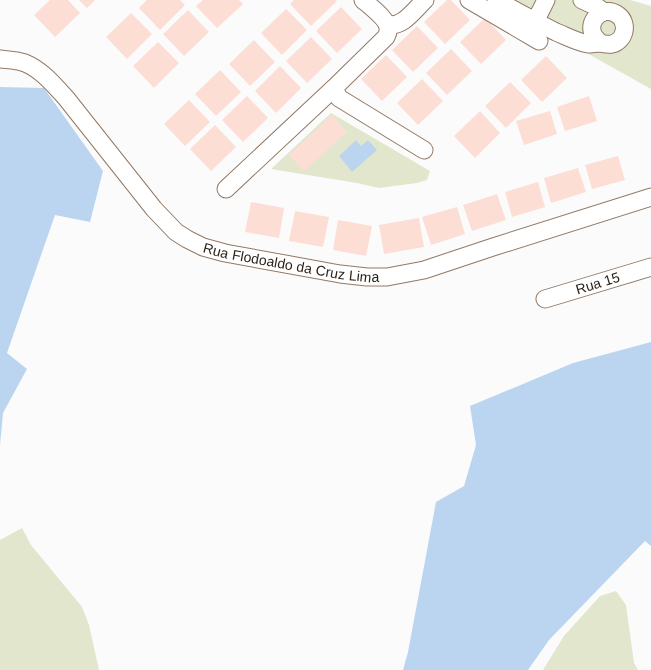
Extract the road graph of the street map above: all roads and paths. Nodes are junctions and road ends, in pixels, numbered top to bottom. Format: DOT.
graph roads {
  1 [pos="364,0"];
  2 [pos="425,0"];
  3 [pos="469,0"];
  4 [pos="496,0"];
  5 [pos="546,0"];
  6 [pos="582,0"];
  7 [pos="604,12"];
  8 [pos="534,20"];
  9 [pos="387,24"];
  10 [pos="539,41"];
  11 [pos="601,43"];
  12 [pos="0,59"];
  13 [pos="334,88"];
  14 [pos="424,150"];
  15 [pos="226,189"];
  16 [pos="651,196"];
  17 [pos="651,267"];
  18 [pos="545,299"];
  1 -- 9 [label="street"];
  2 -- 9 [label="street"];
  3 -- 10 [label="street"];
  4 -- 8 [label="street"];
  5 -- 8 [label="street"];
  6 -- 7 [label="street"];
  7 -- 11 [label="street"];
  7 -- 11 [label="street"];
  8 -- 11 [label="street"];
  9 -- 13 [label="street"];
  12 -- 16 [label="street, Rua Flodoaldo da Cruz Lima"];
  13 -- 14 [label="street"];
  13 -- 15 [label="street"];
  17 -- 18 [label="street, Rua 15"];
}
